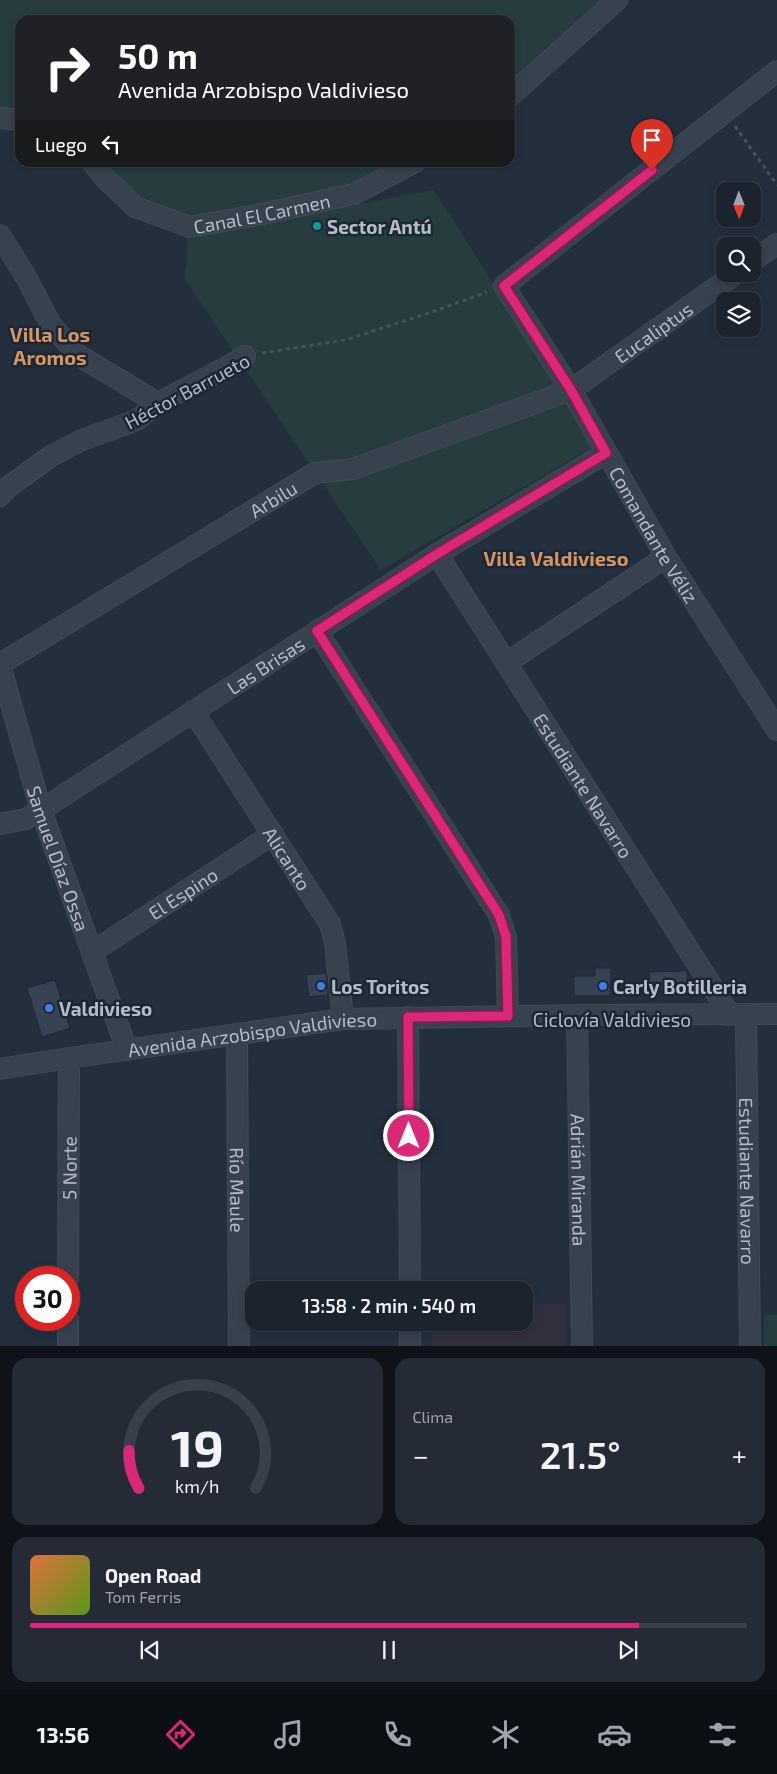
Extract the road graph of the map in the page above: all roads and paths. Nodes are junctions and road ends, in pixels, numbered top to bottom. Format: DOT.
graph roads {
  1 [pos="617,0"];
  2 [pos="777,71"];
  3 [pos="515,92"];
  4 [pos="725,112"];
  5 [pos="0,118"];
  6 [pos="15,120"];
  7 [pos="96,167"];
  8 [pos="405,167"];
  9 [pos="777,185"];
  10 [pos="0,236"];
  11 [pos="777,244"];
  12 [pos="761,255"];
  13 [pos="724,282"];
  14 [pos="504,286"];
  15 [pos="245,356"];
  16 [pos="571,390"];
  17 [pos="158,403"];
  18 [pos="606,453"];
  19 [pos="0,496"];
  20 [pos="437,554"];
  21 [pos="666,557"];
  22 [pos="317,631"];
  23 [pos="506,663"];
  24 [pos="0,664"];
  25 [pos="193,711"];
  26 [pos="777,730"];
  27 [pos="41,810"];
  28 [pos="0,824"];
  29 [pos="273,834"];
  30 [pos="92,952"];
  31 [pos="777,1014"];
  32 [pos="577,1015"];
  33 [pos="738,1015"];
  34 [pos="508,1016"];
  35 [pos="408,1017"];
  36 [pos="343,1019"];
  37 [pos="237,1034"];
  38 [pos="127,1050"];
  39 [pos="69,1058"];
  40 [pos="0,1069"];
  41 [pos="68,1266"];
  42 [pos="410,1281"];
  43 [pos="68,1331"];
  44 [pos="410,1331"];
  45 [pos="68,1346"];
  46 [pos="239,1346"];
  47 [pos="410,1346"];
  48 [pos="582,1346"];
  49 [pos="750,1346"];
  1 -- 3 [label="street"];
  2 -- 4 [label="street"];
  4 -- 9 [label="path"];
  4 -- 14 [label="street"];
  5 -- 6 [label="street"];
  7 -- 8 [label="street, Canal El Carmen"];
  10 -- 17 [label="street"];
  11 -- 12 [label="street"];
  13 -- 16 [label="street, Eucaliptus"];
  14 -- 15 [label="path, Héctor Barrueto"];
  14 -- 16 [label="street, Comandante Véliz"];
  15 -- 17 [label="street, Héctor Barrueto"];
  16 -- 18 [label="street, Comandante Véliz"];
  16 -- 24 [label="street, Arbilu"];
  17 -- 19 [label="street, Héctor Barrueto"];
  18 -- 20 [label="street, Las Brisas"];
  18 -- 21 [label="street, Comandante Véliz"];
  20 -- 22 [label="street, Las Brisas"];
  20 -- 23 [label="street, Estudiante Navarro"];
  21 -- 23 [label="street"];
  21 -- 26 [label="street, Comandante Véliz"];
  22 -- 25 [label="street, Las Brisas"];
  22 -- 34 [label="street"];
  23 -- 33 [label="street, Estudiante Navarro"];
  24 -- 27 [label="street, Samuel Díaz Ossa"];
  25 -- 27 [label="street, Las Brisas"];
  25 -- 29 [label="street, Alicanto"];
  27 -- 28 [label="street, Las Brisas"];
  27 -- 30 [label="street, Samuel Díaz Ossa"];
  29 -- 30 [label="street, El Espino"];
  29 -- 36 [label="street, Alicanto"];
  30 -- 38 [label="street, Samuel Díaz Ossa"];
  31 -- 33 [label="street, Avenida Arzobispo Valdivieso"];
  32 -- 33 [label="street, Avenida Arzobispo Valdivieso"];
  32 -- 34 [label="street, Avenida Arzobispo Valdivieso"];
  32 -- 48 [label="street, Adrián Miranda"];
  33 -- 49 [label="street, Estudiante Navarro"];
  34 -- 35 [label="street, Avenida Arzobispo Valdivieso"];
  35 -- 36 [label="street, Avenida Arzobispo Valdivieso"];
  35 -- 42 [label="street"];
  36 -- 37 [label="street, Avenida Arzobispo Valdivieso"];
  37 -- 38 [label="street, Avenida Arzobispo Valdivieso"];
  37 -- 46 [label="street, Río Maule"];
  38 -- 39 [label="street, Avenida Arzobispo Valdivieso"];
  39 -- 40 [label="street, Avenida Arzobispo Valdivieso"];
  39 -- 41 [label="street, 5 Norte"];
  43 -- 45 [label="street"];
  44 -- 47 [label="street"];
}
